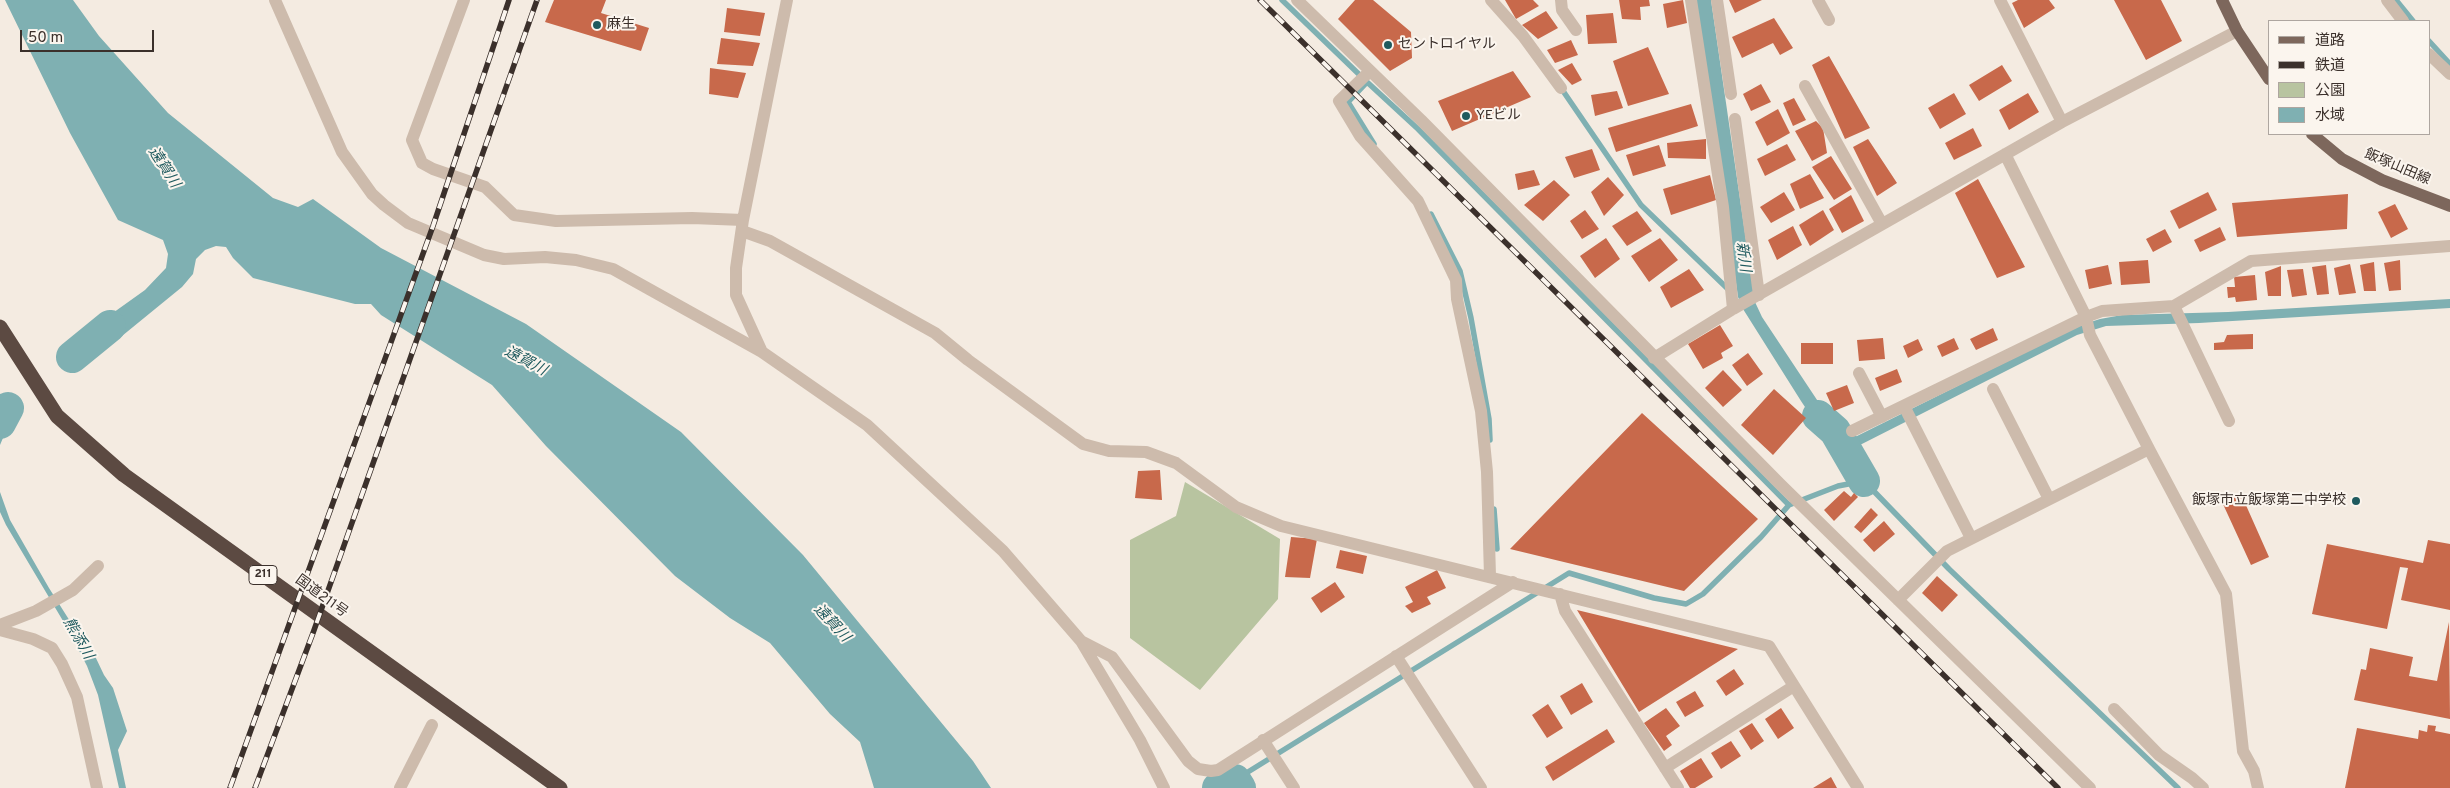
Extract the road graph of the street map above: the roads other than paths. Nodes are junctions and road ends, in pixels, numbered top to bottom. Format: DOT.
graph roads {
  1 [pos="275,0"];
  2 [pos="464,0"];
  3 [pos="787,0"];
  4 [pos="1297,0"];
  5 [pos="1491,0"];
  6 [pos="1561,0"];
  7 [pos="1691,0"];
  8 [pos="1718,0"];
  9 [pos="1818,0"];
  10 [pos="2000,0"];
  11 [pos="2222,0"];
  12 [pos="2387,0"];
  13 [pos="1829,20"];
  14 [pos="2402,20"];
  15 [pos="1576,30"];
  16 [pos="2237,31"];
  17 [pos="2430,55"];
  18 [pos="2450,74"];
  19 [pos="1365,76"];
  20 [pos="2268,78"];
  21 [pos="1805,86"];
  22 [pos="1561,88"];
  23 [pos="1731,94"];
  24 [pos="1735,119"];
  25 [pos="2062,122"];
  26 [pos="2313,135"];
  27 [pos="2005,154"];
  28 [pos="2450,206"];
  29 [pos="1882,224"];
  30 [pos="742,226"];
  31 [pos="2450,246"];
  32 [pos="1757,296"];
  33 [pos="1736,307"];
  34 [pos="2175,307"];
  35 [pos="2086,318"];
  36 [pos="0,327"];
  37 [pos="762,352"];
  38 [pos="1654,358"];
  39 [pos="1860,373"];
  40 [pos="1993,390"];
  41 [pos="1905,407"];
  42 [pos="1882,416"];
  43 [pos="2229,421"];
  44 [pos="1852,431"];
  45 [pos="2149,449"];
  46 [pos="2049,499"];
  47 [pos="1971,538"];
  48 [pos="98,566"];
  49 [pos="1490,576"];
  50 [pos="1513,582"];
  51 [pos="1560,594"];
  52 [pos="1898,600"];
  53 [pos="0,626"];
  54 [pos="0,630"];
  55 [pos="1081,641"];
  56 [pos="1396,656"];
  57 [pos="1794,686"];
  58 [pos="2114,709"];
  59 [pos="432,725"];
  60 [pos="1263,740"];
  61 [pos="1665,768"];
  62 [pos="2201,787"];
  63 [pos="97,788"];
  64 [pos="400,788"];
  65 [pos="560,788"];
  66 [pos="1164,788"];
  67 [pos="1294,788"];
  68 [pos="1480,788"];
  69 [pos="1678,788"];
  70 [pos="1858,788"];
  71 [pos="2090,788"];
  72 [pos="2258,788"];
  1 -- 37 [label="street"];
  2 -- 30 [label="street"];
  3 -- 30 [label="street"];
  4 -- 19 [label="street"];
  5 -- 22 [label="street"];
  6 -- 15 [label="street"];
  7 -- 33 [label="street"];
  8 -- 23 [label="street"];
  9 -- 13 [label="street"];
  10 -- 25 [label="street"];
  11 -- 16 [label="main road"];
  12 -- 14 [label="street"];
  16 -- 20 [label="main road"];
  16 -- 25 [label="street"];
  17 -- 18 [label="street"];
  19 -- 38 [label="street"];
  19 -- 49 [label="street"];
  21 -- 29 [label="street"];
  24 -- 32 [label="street"];
  25 -- 27 [label="street"];
  26 -- 28 [label="main road, 飯塚山田線"];
  27 -- 29 [label="street"];
  27 -- 35 [label="street"];
  29 -- 32 [label="street"];
  30 -- 37 [label="street"];
  30 -- 49 [label="street"];
  31 -- 34 [label="street"];
  32 -- 33 [label="street"];
  33 -- 38 [label="street"];
  34 -- 35 [label="street"];
  34 -- 43 [label="street"];
  35 -- 41 [label="street"];
  35 -- 45 [label="street"];
  36 -- 65 [label="highway, 国道211号 / 211"];
  37 -- 55 [label="street"];
  38 -- 52 [label="street"];
  39 -- 42 [label="street"];
  40 -- 46 [label="street"];
  41 -- 42 [label="street"];
  41 -- 47 [label="street"];
  42 -- 44 [label="street"];
  45 -- 46 [label="street"];
  45 -- 72 [label="street"];
  46 -- 47 [label="street"];
  47 -- 52 [label="street"];
  48 -- 53 [label="street"];
  49 -- 50 [label="street"];
  50 -- 51 [label="street"];
  50 -- 56 [label="street"];
  51 -- 57 [label="street"];
  51 -- 61 [label="street"];
  52 -- 71 [label="street"];
  54 -- 63 [label="street"];
  55 -- 60 [label="street"];
  55 -- 66 [label="street"];
  56 -- 60 [label="street"];
  56 -- 68 [label="street"];
  57 -- 61 [label="street"];
  57 -- 70 [label="street"];
  58 -- 62 [label="street"];
  59 -- 64 [label="street"];
  60 -- 67 [label="street"];
  61 -- 69 [label="street"];
}
